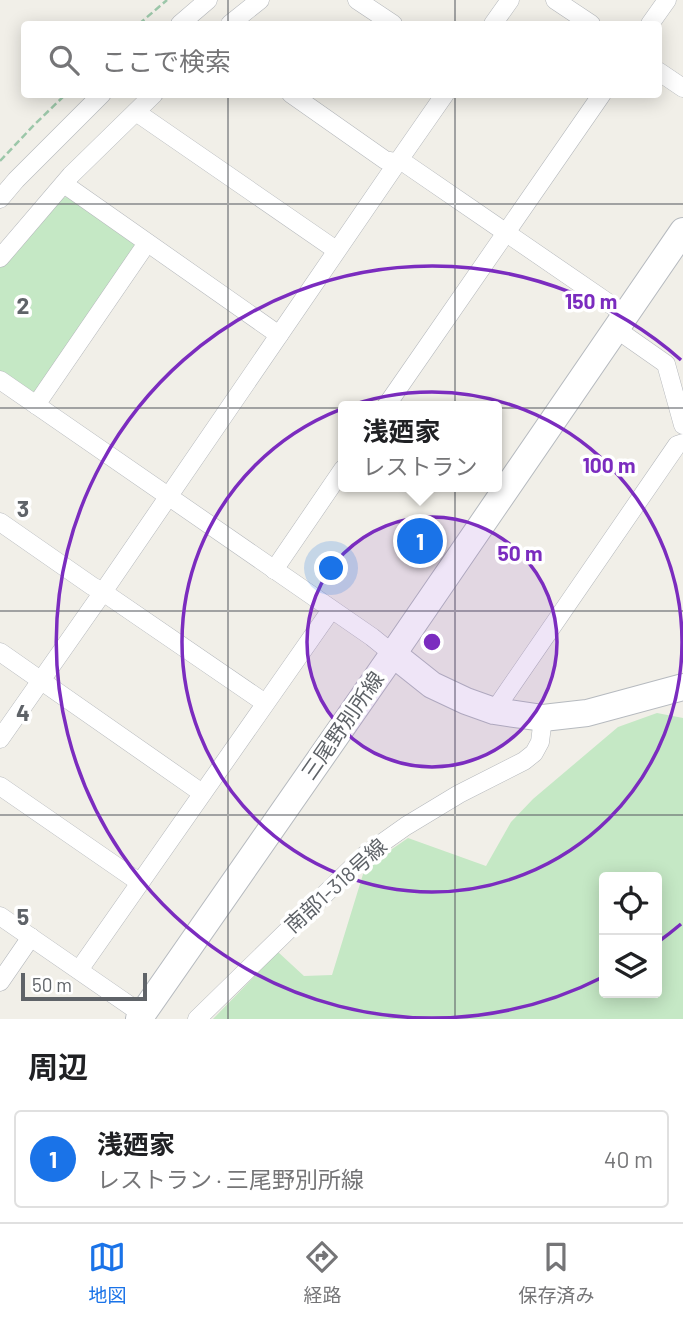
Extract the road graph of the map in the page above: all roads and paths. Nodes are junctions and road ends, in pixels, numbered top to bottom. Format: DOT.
graph roads {
  1 [pos="167,0"];
  2 [pos="208,0"];
  3 [pos="260,0"];
  4 [pos="357,0"];
  5 [pos="510,0"];
  6 [pos="555,0"];
  7 [pos="667,0"];
  8 [pos="142,21"];
  9 [pos="184,21"];
  10 [pos="234,21"];
  11 [pos="388,21"];
  12 [pos="496,21"];
  13 [pos="586,21"];
  14 [pos="652,21"];
  15 [pos="662,73"];
  16 [pos="683,88"];
  17 [pos="62,98"];
  18 [pos="98,98"];
  19 [pos="151,98"];
  20 [pos="297,98"];
  21 [pos="442,98"];
  22 [pos="599,98"];
  23 [pos="136,112"];
  24 [pos="0,161"];
  25 [pos="397,163"];
  26 [pos="64,184"];
  27 [pos="0,199"];
  28 [pos="683,230"];
  29 [pos="505,233"];
  30 [pos="147,243"];
  31 [pos="336,250"];
  32 [pos="0,258"];
  33 [pos="621,322"];
  34 [pos="279,335"];
  35 [pos="0,380"];
  36 [pos="389,401"];
  37 [pos="36,405"];
  38 [pos="683,425"];
  39 [pos="683,443"];
  40 [pos="338,476"];
  41 [pos="167,496"];
  42 [pos="0,522"];
  43 [pos="274,570"];
  44 [pos="103,592"];
  45 [pos="331,610"];
  46 [pos="0,652"];
  47 [pos="393,654"];
  48 [pos="40,680"];
  49 [pos="683,687"];
  50 [pos="265,703"];
  51 [pos="494,711"];
  52 [pos="543,718"];
  53 [pos="0,739"];
  54 [pos="0,786"];
  55 [pos="202,793"];
  56 [pos="139,882"];
  57 [pos="0,916"];
  58 [pos="31,937"];
  59 [pos="79,970"];
  60 [pos="0,982"];
  61 [pos="141,1016"];
  62 [pos="197,1019"];
  1 -- 8 [label="path"];
  2 -- 9 [label="street"];
  3 -- 10 [label="street"];
  4 -- 11 [label="street"];
  5 -- 12 [label="street"];
  6 -- 13 [label="street"];
  7 -- 14 [label="street"];
  15 -- 16 [label="street"];
  17 -- 24 [label="path"];
  18 -- 27 [label="street"];
  19 -- 23 [label="street"];
  20 -- 25 [label="street"];
  21 -- 25 [label="street"];
  22 -- 29 [label="street"];
  23 -- 26 [label="street"];
  23 -- 31 [label="street"];
  25 -- 29 [label="street"];
  25 -- 31 [label="street"];
  26 -- 30 [label="street"];
  26 -- 32 [label="street"];
  28 -- 33 [label="main road"];
  29 -- 33 [label="street"];
  29 -- 36 [label="street"];
  30 -- 34 [label="street"];
  30 -- 37 [label="street"];
  31 -- 34 [label="street"];
  33 -- 38 [label="street"];
  33 -- 47 [label="main road"];
  34 -- 41 [label="street"];
  35 -- 37 [label="street"];
  37 -- 41 [label="street"];
  39 -- 51 [label="street"];
  40 -- 43 [label="street"];
  41 -- 43 [label="street"];
  41 -- 44 [label="street"];
  42 -- 44 [label="street"];
  43 -- 45 [label="street"];
  44 -- 48 [label="street"];
  44 -- 50 [label="street"];
  45 -- 47 [label="street"];
  45 -- 50 [label="street"];
  46 -- 48 [label="street"];
  47 -- 51 [label="main road, 三尾野別所線"];
  47 -- 61 [label="main road, 三尾野別所線"];
  48 -- 53 [label="street"];
  48 -- 55 [label="street"];
  49 -- 52 [label="main road, 三尾野別所線"];
  50 -- 55 [label="street"];
  51 -- 52 [label="main road, 三尾野別所線"];
  52 -- 62 [label="street, 南部1-318号線"];
  54 -- 56 [label="street"];
  55 -- 56 [label="street"];
  56 -- 59 [label="street"];
  57 -- 58 [label="street"];
  58 -- 59 [label="street"];
  58 -- 60 [label="street"];
  59 -- 61 [label="street"];
}
